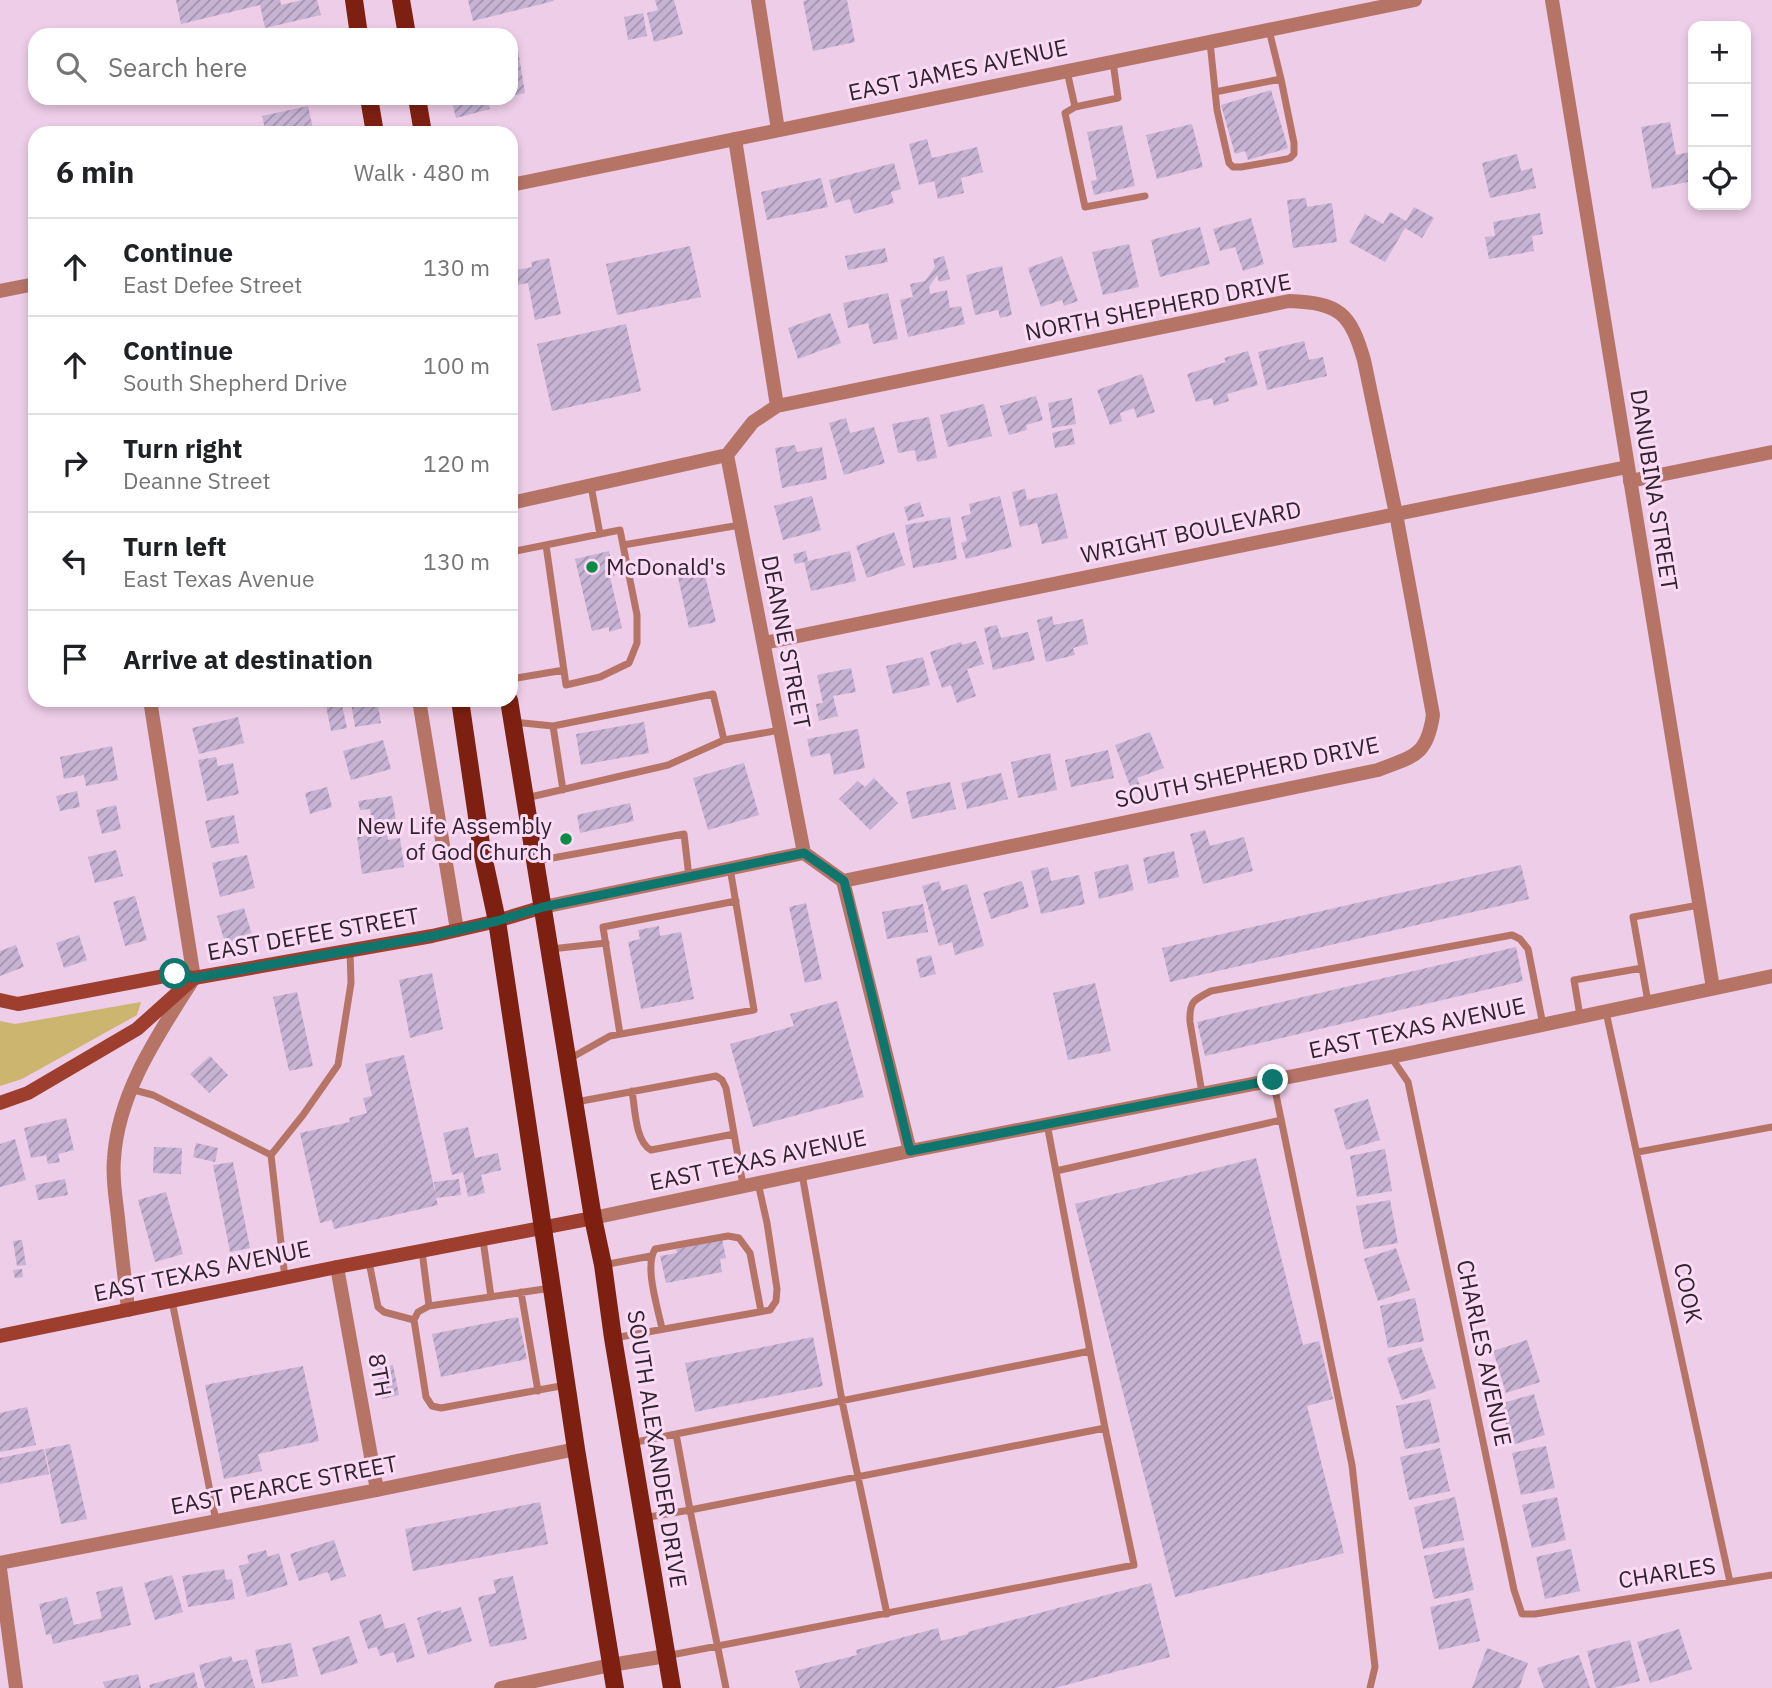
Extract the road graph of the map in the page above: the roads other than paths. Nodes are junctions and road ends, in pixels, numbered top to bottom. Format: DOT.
graph roads {
  1 [pos="354,0"];
  2 [pos="401,0"];
  3 [pos="758,0"];
  4 [pos="1415,0"];
  5 [pos="1552,0"];
  6 [pos="358,28"];
  7 [pos="406,28"];
  8 [pos="1268,30"];
  9 [pos="1210,42"];
  10 [pos="1113,62"];
  11 [pos="1067,71"];
  12 [pos="1281,79"];
  13 [pos="1215,92"];
  14 [pos="370,105"];
  15 [pos="418,105"];
  16 [pos="1075,107"];
  17 [pos="374,126"];
  18 [pos="422,126"];
  19 [pos="778,130"];
  20 [pos="735,139"];
  21 [pos="518,184"];
  22 [pos="1145,196"];
  23 [pos="28,285"];
  24 [pos="0,291"];
  25 [pos="777,406"];
  26 [pos="1772,452"];
  27 [pos="727,455"];
  28 [pos="1628,474"];
  29 [pos="591,485"];
  30 [pos="518,501"];
  31 [pos="1396,514"];
  32 [pos="740,525"];
  33 [pos="600,534"];
  34 [pos="547,545"];
  35 [pos="623,545"];
  36 [pos="518,551"];
  37 [pos="764,643"];
  38 [pos="564,670"];
  39 [pos="518,678"];
  40 [pos="151,707"];
  41 [pos="420,707"];
  42 [pos="461,707"];
  43 [pos="510,707"];
  44 [pos="513,722"];
  45 [pos="553,726"];
  46 [pos="780,730"];
  47 [pos="724,740"];
  48 [pos="563,790"];
  49 [pos="525,799"];
  50 [pos="804,853"];
  51 [pos="536,861"];
  52 [pos="730,868"];
  53 [pos="689,877"];
  54 [pos="844,881"];
  55 [pos="736,901"];
  56 [pos="1699,905"];
  57 [pos="543,907"];
  58 [pos="497,921"];
  59 [pos="457,930"];
  60 [pos="606,943"];
  61 [pos="550,949"];
  62 [pos="350,951"];
  63 [pos="1642,968"];
  64 [pos="1772,976"];
  65 [pos="194,978"];
  66 [pos="1713,988"];
  67 [pos="0,1000"];
  68 [pos="1648,1002"];
  69 [pos="1606,1011"];
  70 [pos="1580,1016"];
  71 [pos="1543,1025"];
  72 [pos="620,1034"];
  73 [pos="1391,1057"];
  74 [pos="568,1060"];
  75 [pos="1273,1080"];
  76 [pos="130,1089"];
  77 [pos="632,1090"];
  78 [pos="1202,1094"];
  79 [pos="575,1102"];
  80 [pos="0,1103"];
  81 [pos="1281,1120"];
  82 [pos="1047,1124"];
  83 [pos="1772,1127"];
  84 [pos="734,1134"];
  85 [pos="910,1151"];
  86 [pos="1638,1152"];
  87 [pos="271,1155"];
  88 [pos="1056,1171"];
  89 [pos="802,1174"];
  90 [pos="758,1183"];
  91 [pos="743,1185"];
  92 [pos="593,1218"];
  93 [pos="544,1227"];
  94 [pos="483,1239"];
  95 [pos="422,1251"];
  96 [pos="651,1256"];
  97 [pos="369,1261"];
  98 [pos="603,1265"];
  99 [pos="337,1267"];
  100 [pos="285,1278"];
  101 [pos="553,1288"];
  102 [pos="521,1292"];
  103 [pos="491,1297"];
  104 [pos="172,1301"];
  105 [pos="429,1306"];
  106 [pos="128,1310"];
  107 [pos="761,1311"];
  108 [pos="414,1320"];
  109 [pos="662,1329"];
  110 [pos="0,1336"];
  111 [pos="613,1338"];
  112 [pos="1090,1351"];
  113 [pos="567,1385"];
  114 [pos="538,1391"];
  115 [pos="842,1401"];
  116 [pos="1105,1428"];
  117 [pos="676,1434"];
  118 [pos="630,1443"];
  119 [pos="576,1449"];
  120 [pos="858,1476"];
  121 [pos="377,1490"];
  122 [pos="690,1510"];
  123 [pos="643,1518"];
  124 [pos="216,1522"];
  125 [pos="0,1563"];
  126 [pos="0,1569"];
  127 [pos="1772,1575"];
  128 [pos="1730,1582"];
  129 [pos="1569,1609"];
  130 [pos="887,1614"];
  131 [pos="718,1647"];
  132 [pos="666,1656"];
  133 [pos="611,1665"];
  134 [pos="16,1688"];
  135 [pos="501,1688"];
  136 [pos="615,1688"];
  137 [pos="672,1688"];
  138 [pos="726,1688"];
  139 [pos="1370,1688"];
  1 -- 6 [label="main road"];
  2 -- 7 [label="main road"];
  3 -- 19 [label="street"];
  4 -- 8 [label="street, EAST JAMES AVENUE"];
  5 -- 28 [label="street, DANUBINA STREET"];
  8 -- 9 [label="street, EAST JAMES AVENUE"];
  8 -- 12 [label="lane"];
  9 -- 10 [label="street, EAST JAMES AVENUE"];
  9 -- 13 [label="lane"];
  10 -- 11 [label="street, EAST JAMES AVENUE"];
  10 -- 16 [label="lane"];
  11 -- 16 [label="lane"];
  11 -- 19 [label="street, EAST JAMES AVENUE"];
  12 -- 13 [label="lane"];
  12 -- 13 [label="lane"];
  14 -- 17 [label="main road"];
  15 -- 18 [label="main road"];
  16 -- 22 [label="lane"];
  19 -- 20 [label="street, EAST JAMES AVENUE"];
  20 -- 21 [label="street, EAST JAMES AVENUE"];
  20 -- 25 [label="street"];
  23 -- 24 [label="street"];
  25 -- 27 [label="street"];
  25 -- 31 [label="street, NORTH SHEPHERD DRIVE"];
  26 -- 28 [label="street, WRIGHT BOULEVARD"];
  27 -- 29 [label="street"];
  27 -- 32 [label="street, DEANNE STREET"];
  28 -- 31 [label="street, WRIGHT BOULEVARD"];
  28 -- 56 [label="street, DANUBINA STREET"];
  29 -- 30 [label="street"];
  29 -- 33 [label="lane"];
  31 -- 37 [label="street, WRIGHT BOULEVARD"];
  31 -- 54 [label="street, SOUTH SHEPHERD DRIVE"];
  32 -- 35 [label="lane"];
  32 -- 37 [label="street, DEANNE STREET"];
  33 -- 34 [label="lane"];
  33 -- 35 [label="lane"];
  34 -- 36 [label="lane"];
  34 -- 38 [label="lane"];
  35 -- 38 [label="lane"];
  37 -- 46 [label="street, DEANNE STREET"];
  38 -- 39 [label="lane"];
  40 -- 65 [label="street"];
  41 -- 59 [label="street"];
  42 -- 58 [label="main road"];
  43 -- 44 [label="main road, SOUTH ALEXANDER DRIVE"];
  44 -- 45 [label="lane"];
  44 -- 49 [label="main road, SOUTH ALEXANDER DRIVE"];
  45 -- 47 [label="lane"];
  45 -- 48 [label="lane"];
  46 -- 47 [label="lane"];
  46 -- 50 [label="street, DEANNE STREET"];
  47 -- 48 [label="lane"];
  48 -- 49 [label="lane"];
  49 -- 51 [label="main road, SOUTH ALEXANDER DRIVE"];
  50 -- 52 [label="street"];
  50 -- 54 [label="street"];
  51 -- 53 [label="lane"];
  51 -- 57 [label="main road, SOUTH ALEXANDER DRIVE"];
  52 -- 53 [label="street"];
  52 -- 55 [label="lane"];
  53 -- 57 [label="street"];
  54 -- 85 [label="street"];
  55 -- 60 [label="lane"];
  55 -- 72 [label="lane"];
  56 -- 63 [label="lane"];
  56 -- 66 [label="street, DANUBINA STREET"];
  57 -- 58 [label="main road, EAST DEFEE STREET"];
  57 -- 61 [label="main road, SOUTH ALEXANDER DRIVE"];
  58 -- 59 [label="main road, EAST DEFEE STREET"];
  58 -- 93 [label="main road"];
  59 -- 62 [label="main road, EAST DEFEE STREET"];
  60 -- 61 [label="lane"];
  60 -- 72 [label="lane"];
  61 -- 74 [label="main road, SOUTH ALEXANDER DRIVE"];
  62 -- 65 [label="main road, EAST DEFEE STREET"];
  62 -- 87 [label="lane"];
  63 -- 68 [label="lane"];
  63 -- 70 [label="lane"];
  64 -- 66 [label="street, EAST TEXAS AVENUE"];
  65 -- 67 [label="main road"];
  65 -- 76 [label="street"];
  65 -- 80 [label="main road, EAST DEFEE STREET"];
  66 -- 68 [label="street, EAST TEXAS AVENUE"];
  68 -- 69 [label="street, EAST TEXAS AVENUE"];
  69 -- 70 [label="street, EAST TEXAS AVENUE"];
  69 -- 86 [label="lane, COOK"];
  70 -- 71 [label="street, EAST TEXAS AVENUE"];
  71 -- 73 [label="street, EAST TEXAS AVENUE"];
  71 -- 78 [label="lane"];
  72 -- 74 [label="lane"];
  73 -- 75 [label="street, EAST TEXAS AVENUE"];
  73 -- 129 [label="lane, CHARLES AVENUE"];
  74 -- 79 [label="main road, SOUTH ALEXANDER DRIVE"];
  75 -- 78 [label="street, EAST TEXAS AVENUE"];
  75 -- 81 [label="lane"];
  76 -- 87 [label="lane"];
  76 -- 106 [label="street"];
  77 -- 79 [label="lane"];
  77 -- 84 [label="lane"];
  77 -- 84 [label="lane"];
  78 -- 82 [label="street, EAST TEXAS AVENUE"];
  79 -- 92 [label="main road, SOUTH ALEXANDER DRIVE"];
  81 -- 88 [label="lane"];
  81 -- 139 [label="lane"];
  82 -- 85 [label="street, EAST TEXAS AVENUE"];
  82 -- 88 [label="lane"];
  83 -- 86 [label="lane"];
  84 -- 91 [label="lane"];
  85 -- 89 [label="street, EAST TEXAS AVENUE"];
  86 -- 128 [label="lane, COOK"];
  87 -- 100 [label="lane"];
  88 -- 112 [label="lane"];
  89 -- 90 [label="street, EAST TEXAS AVENUE"];
  89 -- 115 [label="lane"];
  90 -- 91 [label="street, EAST TEXAS AVENUE"];
  90 -- 107 [label="lane"];
  91 -- 92 [label="street, EAST TEXAS AVENUE"];
  92 -- 93 [label="main road, EAST TEXAS AVENUE"];
  92 -- 98 [label="main road, SOUTH ALEXANDER DRIVE"];
  93 -- 94 [label="main road, EAST TEXAS AVENUE"];
  93 -- 101 [label="main road"];
  94 -- 95 [label="main road, EAST TEXAS AVENUE"];
  94 -- 103 [label="lane"];
  95 -- 97 [label="main road, EAST TEXAS AVENUE"];
  95 -- 105 [label="lane"];
  96 -- 98 [label="lane"];
  96 -- 107 [label="lane"];
  96 -- 109 [label="lane"];
  97 -- 99 [label="main road, EAST TEXAS AVENUE"];
  97 -- 108 [label="lane"];
  98 -- 111 [label="main road, SOUTH ALEXANDER DRIVE"];
  99 -- 100 [label="main road, EAST TEXAS AVENUE"];
  99 -- 121 [label="street, 8TH"];
  100 -- 104 [label="main road, EAST TEXAS AVENUE"];
  101 -- 102 [label="lane"];
  101 -- 113 [label="main road"];
  102 -- 103 [label="lane"];
  102 -- 114 [label="lane"];
  103 -- 105 [label="lane"];
  104 -- 106 [label="main road, EAST TEXAS AVENUE"];
  104 -- 124 [label="lane"];
  105 -- 108 [label="lane"];
  106 -- 110 [label="main road, EAST TEXAS AVENUE"];
  107 -- 109 [label="lane"];
  108 -- 114 [label="lane"];
  109 -- 111 [label="lane"];
  111 -- 118 [label="main road, SOUTH ALEXANDER DRIVE"];
  112 -- 115 [label="lane"];
  112 -- 116 [label="lane"];
  113 -- 114 [label="lane"];
  113 -- 119 [label="main road"];
  115 -- 117 [label="lane"];
  115 -- 120 [label="lane"];
  116 -- 120 [label="lane"];
  116 -- 130 [label="lane"];
  117 -- 118 [label="lane"];
  117 -- 122 [label="lane"];
  118 -- 123 [label="main road, SOUTH ALEXANDER DRIVE"];
  119 -- 121 [label="street, EAST PEARCE STREET"];
  119 -- 133 [label="main road"];
  120 -- 122 [label="lane"];
  120 -- 130 [label="lane"];
  121 -- 124 [label="street, EAST PEARCE STREET"];
  122 -- 123 [label="lane"];
  122 -- 131 [label="lane"];
  123 -- 132 [label="main road, SOUTH ALEXANDER DRIVE"];
  124 -- 125 [label="street, EAST PEARCE STREET"];
  126 -- 134 [label="street"];
  127 -- 128 [label="lane, CHARLES"];
  128 -- 129 [label="lane, CHARLES"];
  130 -- 131 [label="lane"];
  131 -- 132 [label="lane"];
  131 -- 138 [label="lane"];
  132 -- 133 [label="street"];
  132 -- 137 [label="main road, SOUTH ALEXANDER DRIVE"];
  133 -- 135 [label="street"];
  133 -- 136 [label="main road"];
}
